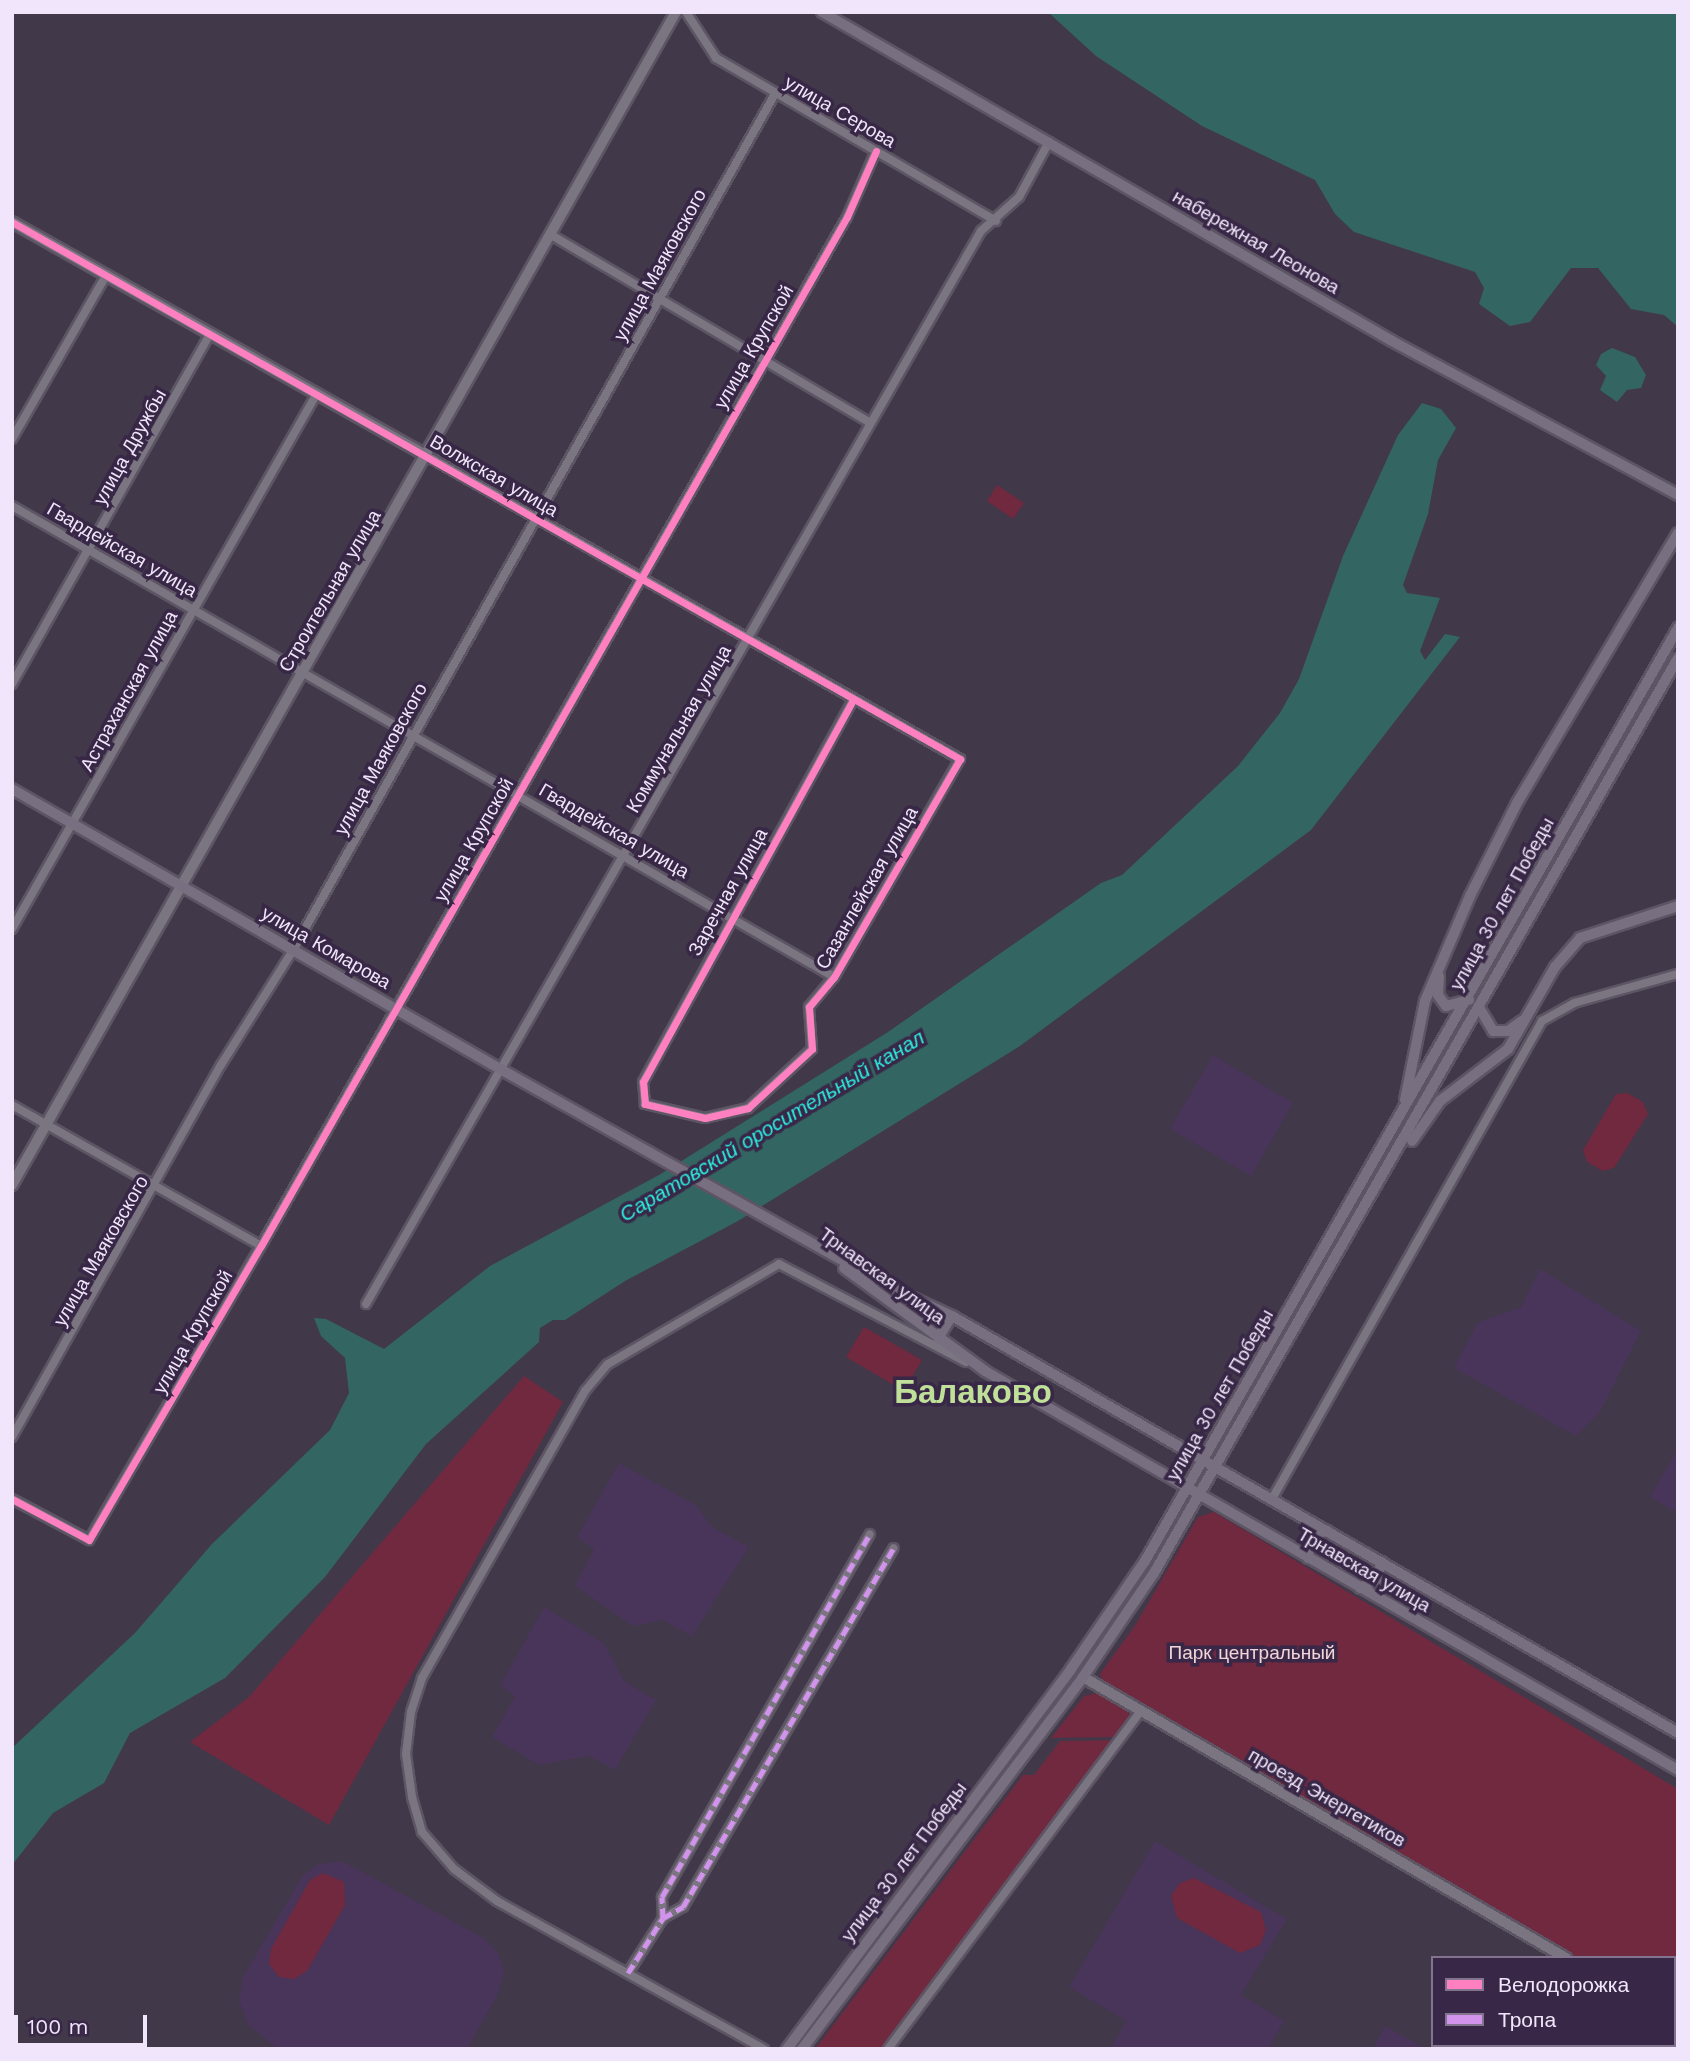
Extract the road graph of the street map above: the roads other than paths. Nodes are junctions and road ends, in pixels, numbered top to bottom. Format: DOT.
graph roads {
  1 [pos="677,12"];
  2 [pos="686,12"];
  3 [pos="822,12"];
  4 [pos="775,94"];
  5 [pos="1049,142"];
  6 [pos="876,151"];
  7 [pos="996,221"];
  8 [pos="12,222"];
  9 [pos="552,236"];
  10 [pos="107,274"];
  11 [pos="659,299"];
  12 [pos="210,334"];
  13 [pos="764,361"];
  14 [pos="316,395"];
  15 [pos="870,423"];
  16 [pos="12,439"];
  17 [pos="427,456"];
  18 [pos="1678,495"];
  19 [pos="12,506"];
  20 [pos="537,519"];
  21 [pos="1678,533"];
  22 [pos="91,550"];
  23 [pos="642,578"];
  24 [pos="193,610"];
  25 [pos="1678,628"];
  26 [pos="749,639"];
  27 [pos="1678,658"];
  28 [pos="304,672"];
  29 [pos="12,684"];
  30 [pos="853,700"];
  31 [pos="412,733"];
  32 [pos="960,759"];
  33 [pos="12,789"];
  34 [pos="518,794"];
  35 [pos="73,824"];
  36 [pos="624,855"];
  37 [pos="181,885"];
  38 [pos="1678,906"];
  39 [pos="731,917"];
  40 [pos="12,929"];
  41 [pos="293,950"];
  42 [pos="1440,972"];
  43 [pos="1678,974"];
  44 [pos="834,977"];
  45 [pos="1469,1000"];
  46 [pos="396,1008"];
  47 [pos="1480,1009"];
  48 [pos="1525,1020"];
  49 [pos="502,1070"];
  50 [pos="645,1104"];
  51 [pos="12,1105"];
  52 [pos="1396,1122"];
  53 [pos="47,1125"];
  54 [pos="12,1185"];
  55 [pos="156,1185"];
  56 [pos="1379,1185"];
  57 [pos="796,1235"];
  58 [pos="261,1246"];
  59 [pos="893,1302"];
  60 [pos="366,1304"];
  61 [pos="952,1316"];
  62 [pos="882,1319"];
  63 [pos="938,1338"];
  64 [pos="985,1371"];
  65 [pos="12,1437"];
  66 [pos="1202,1461"];
  67 [pos="1213,1467"];
  68 [pos="1186,1489"];
  69 [pos="1198,1495"];
  70 [pos="12,1499"];
  71 [pos="1272,1499"];
  72 [pos="1326,1531"];
  73 [pos="870,1534"];
  74 [pos="894,1548"];
  75 [pos="1308,1558"];
  76 [pos="1382,1562"];
  77 [pos="1360,1588"];
  78 [pos="1071,1669"];
  79 [pos="1083,1677"];
  80 [pos="1141,1711"];
  81 [pos="1678,1732"];
  82 [pos="1678,1770"];
  83 [pos="663,1918"];
  84 [pos="1563,1956"];
  85 [pos="628,1973"];
  86 [pos="764,2049"];
  87 [pos="787,2049"];
  88 [pos="802,2049"];
  89 [pos="888,2049"];
  1 -- 9 [label="street, Строительная улица"];
  2 -- 4 [label="street, улица Серова"];
  3 -- 5 [label="main road, набережная Леонова"];
  4 -- 6 [label="street, улица Серова"];
  4 -- 11 [label="street, улица Маяковского"];
  5 -- 7 [label="street, Коммунальная улица"];
  5 -- 18 [label="main road, набережная Леонова"];
  6 -- 7 [label="street, улица Серова"];
  6 -- 13 [label="street, улица Крупской"];
  7 -- 15 [label="street, Коммунальная улица"];
  8 -- 10 [label="street, Волжская улица"];
  9 -- 11 [label="street"];
  9 -- 17 [label="street, Строительная улица"];
  10 -- 12 [label="street, Волжская улица"];
  10 -- 16 [label="street"];
  11 -- 13 [label="street"];
  11 -- 20 [label="street, улица Маяковского"];
  12 -- 14 [label="street, Волжская улица"];
  12 -- 22 [label="street, улица Дружбы"];
  13 -- 15 [label="street"];
  13 -- 23 [label="street, улица Крупской"];
  14 -- 17 [label="street, Волжская улица"];
  14 -- 24 [label="street, Астраханская улица"];
  15 -- 26 [label="street, Коммунальная улица"];
  17 -- 20 [label="street, Волжская улица"];
  17 -- 28 [label="street, Строительная улица"];
  19 -- 22 [label="street, Гвардейская улица"];
  20 -- 23 [label="street, Волжская улица"];
  20 -- 31 [label="street, улица Маяковского"];
  21 -- 42 [label="main road, улица 30 лет Победы"];
  22 -- 24 [label="street, Гвардейская улица"];
  22 -- 29 [label="street, улица Дружбы"];
  23 -- 26 [label="street, Волжская улица"];
  23 -- 34 [label="street, улица Крупской"];
  24 -- 28 [label="street, Гвардейская улица"];
  24 -- 35 [label="street, Астраханская улица"];
  25 -- 45 [label="main road, улица 30 лет Победы"];
  26 -- 30 [label="street, Волжская улица"];
  26 -- 36 [label="street, Коммунальная улица"];
  27 -- 47 [label="main road"];
  28 -- 31 [label="street, Гвардейская улица"];
  28 -- 37 [label="street, Строительная улица"];
  30 -- 32 [label="street, Волжская улица"];
  30 -- 39 [label="street, Заречная улица"];
  31 -- 34 [label="street, Гвардейская улица"];
  31 -- 41 [label="street, улица Маяковского"];
  32 -- 44 [label="street, Сазанлейская улица"];
  33 -- 35 [label="main road, улица Комарова"];
  34 -- 36 [label="street, Гвардейская улица"];
  34 -- 46 [label="street, улица Крупской"];
  35 -- 37 [label="main road, улица Комарова"];
  35 -- 40 [label="street, Астраханская улица"];
  36 -- 39 [label="street, Гвардейская улица"];
  36 -- 49 [label="street, Коммунальная улица"];
  37 -- 41 [label="main road, улица Комарова"];
  37 -- 53 [label="street, Строительная улица"];
  38 -- 48 [label="main road"];
  39 -- 44 [label="street, Гвардейская улица"];
  39 -- 50 [label="street, Заречная улица"];
  41 -- 46 [label="main road, улица Комарова"];
  41 -- 55 [label="street, улица Маяковского"];
  42 -- 45 [label="main road"];
  42 -- 52 [label="main road, улица 30 лет Победы"];
  43 -- 71 [label="street"];
  44 -- 50 [label="street, Сазанлейская улица"];
  45 -- 52 [label="main road, улица 30 лет Победы"];
  46 -- 49 [label="main road, улица Комарова"];
  46 -- 58 [label="street, улица Крупской"];
  47 -- 48 [label="main road"];
  47 -- 56 [label="main road"];
  48 -- 56 [label="main road"];
  49 -- 57 [label="main road, улица Комарова"];
  49 -- 60 [label="street, Коммунальная улица"];
  51 -- 53 [label="street"];
  52 -- 66 [label="main road, улица 30 лет Победы"];
  53 -- 54 [label="street, Строительная улица"];
  53 -- 55 [label="street"];
  55 -- 58 [label="street"];
  55 -- 65 [label="street, улица Маяковского"];
  56 -- 67 [label="main road"];
  57 -- 59 [label="main road, Трнавская улица"];
  57 -- 61 [label="main road, Трнавская улица"];
  58 -- 70 [label="street, улица Крупской"];
  59 -- 62 [label="street"];
  59 -- 63 [label="main road, Трнавская улица"];
  61 -- 63 [label="main road"];
  61 -- 66 [label="main road, Трнавская улица"];
  62 -- 64 [label="street"];
  62 -- 85 [label="street"];
  63 -- 64 [label="main road, Трнавская улица"];
  64 -- 68 [label="main road, Трнавская улица"];
  66 -- 67 [label="main road, Трнавская улица"];
  66 -- 68 [label="main road, улица 30 лет Победы"];
  67 -- 69 [label="main road"];
  67 -- 71 [label="main road, Трнавская улица"];
  68 -- 69 [label="main road, Трнавская улица"];
  68 -- 78 [label="main road, улица 30 лет Победы"];
  69 -- 75 [label="main road, Трнавская улица"];
  69 -- 79 [label="main road"];
  71 -- 72 [label="main road, Трнавская улица"];
  72 -- 75 [label="main road"];
  72 -- 76 [label="main road, Трнавская улица"];
  73 -- 83 [label="street"];
  74 -- 83 [label="street"];
  75 -- 77 [label="main road, Трнавская улица"];
  76 -- 77 [label="main road"];
  76 -- 81 [label="main road, Трнавская улица"];
  77 -- 82 [label="main road, Трнавская улица"];
  78 -- 79 [label="main road, проезд Энергетиков"];
  78 -- 87 [label="main road, улица 30 лет Победы"];
  79 -- 80 [label="street, проезд Энергетиков"];
  79 -- 88 [label="main road"];
  80 -- 84 [label="street, проезд Энергетиков"];
  80 -- 89 [label="street"];
  83 -- 85 [label="street"];
  85 -- 86 [label="street"];
}
